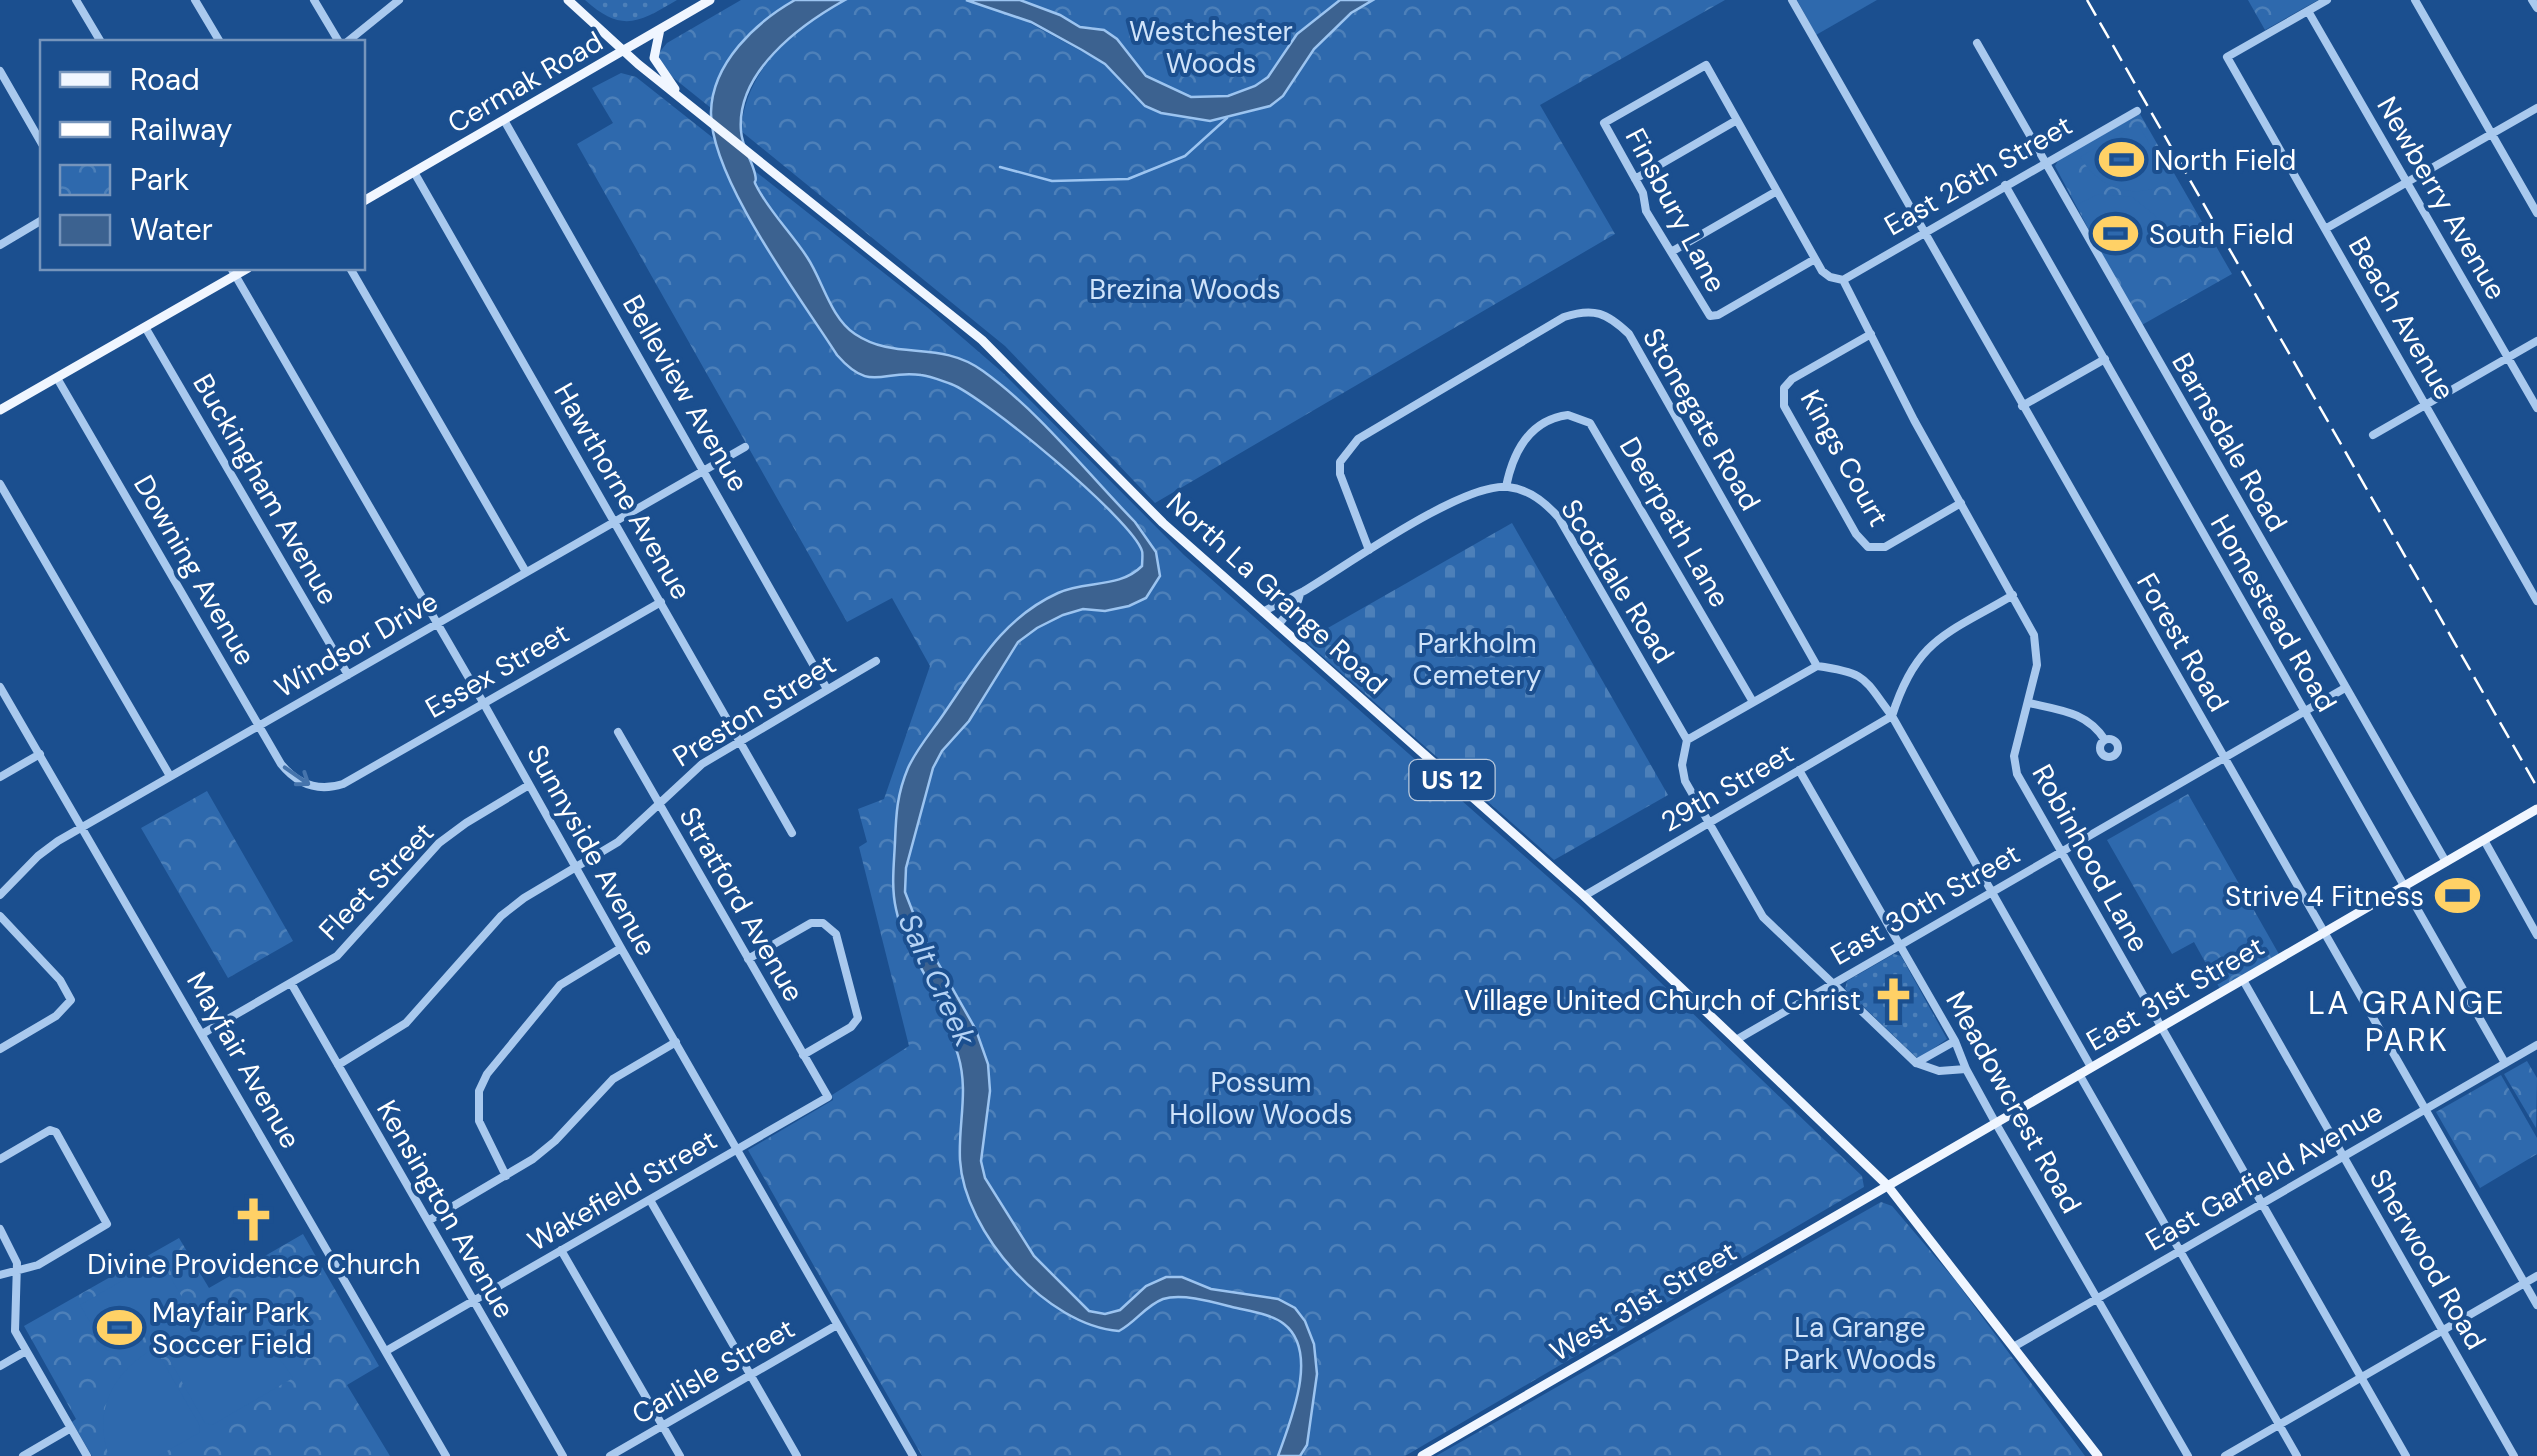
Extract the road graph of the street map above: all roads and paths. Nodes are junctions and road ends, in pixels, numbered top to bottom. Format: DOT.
graph roads {
  1 [pos="76,0"];
  2 [pos="195,0"];
  3 [pos="314,0"];
  4 [pos="400,0"];
  5 [pos="568,0"];
  6 [pos="710,0"];
  7 [pos="1792,0"];
  8 [pos="2327,0"];
  9 [pos="2415,0"];
  10 [pos="2532,0"];
  11 [pos="2537,8"];
  12 [pos="2308,11"];
  13 [pos="660,29"];
  14 [pos="100,40"];
  15 [pos="219,40"];
  16 [pos="338,40"];
  17 [pos="350,40"];
  18 [pos="1977,43"];
  19 [pos="623,51"];
  20 [pos="0,71"];
  21 [pos="690,106"];
  22 [pos="2537,108"];
  23 [pos="2137,111"];
  24 [pos="504,120"];
  25 [pos="1737,120"];
  26 [pos="1604,124"];
  27 [pos="2492,134"];
  28 [pos="40,141"];
  29 [pos="2046,162"];
  30 [pos="414,172"];
  31 [pos="1635,179"];
  32 [pos="2408,182"];
  33 [pos="2005,185"];
  34 [pos="1777,190"];
  35 [pos="365,200"];
  36 [pos="2537,213"];
  37 [pos="40,221"];
  38 [pos="2326,229"];
  39 [pos="1923,232"];
  40 [pos="0,245"];
  41 [pos="1671,252"];
  42 [pos="1815,259"];
  43 [pos="351,270"];
  44 [pos="233,271"];
  45 [pos="1843,280"];
  46 [pos="145,327"];
  47 [pos="1871,334"];
  48 [pos="2537,341"];
  49 [pos="2508,357"];
  50 [pos="2105,360"];
  51 [pos="57,378"];
  52 [pos="2426,405"];
  53 [pos="2022,406"];
  54 [pos="2537,408"];
  55 [pos="0,410"];
  56 [pos="2373,436"];
  57 [pos="745,447"];
  58 [pos="704,470"];
  59 [pos="0,484"];
  60 [pos="1506,487"];
  61 [pos="1961,504"];
  62 [pos="614,522"];
  63 [pos="1368,550"];
  64 [pos="526,572"];
  65 [pos="2537,575"];
  66 [pos="2526,582"];
  67 [pos="1300,594"];
  68 [pos="2014,595"];
  69 [pos="2537,601"];
  70 [pos="661,602"];
  71 [pos="1263,612"];
  72 [pos="437,624"];
  73 [pos="1278,625"];
  74 [pos="876,661"];
  75 [pos="1817,666"];
  76 [pos="348,675"];
  77 [pos="0,688"];
  78 [pos="827,688"];
  79 [pos="2345,688"];
  80 [pos="1753,702"];
  81 [pos="2029,703"];
  82 [pos="484,704"];
  83 [pos="2304,711"];
  84 [pos="1892,716"];
  85 [pos="259,725"];
  86 [pos="618,732"];
  87 [pos="739,740"];
  88 [pos="1688,740"];
  89 [pos="2105,740"];
  90 [pos="40,754"];
  91 [pos="2223,758"];
  92 [pos="1799,770"];
  93 [pos="170,776"];
  94 [pos="0,777"];
  95 [pos="356,777"];
  96 [pos="529,785"];
  97 [pos="658,803"];
  98 [pos="2537,808"];
  99 [pos="1709,823"];
  100 [pos="82,827"];
  101 [pos="792,833"];
  102 [pos="2484,840"];
  103 [pos="2060,852"];
  104 [pos="2446,862"];
  105 [pos="576,869"];
  106 [pos="2404,886"];
  107 [pos="1991,892"];
  108 [pos="0,896"];
  109 [pos="1584,896"];
  110 [pos="0,916"];
  111 [pos="2324,933"];
  112 [pos="2537,935"];
  113 [pos="1900,945"];
  114 [pos="620,948"];
  115 [pos="748,958"];
  116 [pos="2243,980"];
  117 [pos="291,983"];
  118 [pos="1832,984"];
  119 [pos="2160,1027"];
  120 [pos="202,1034"];
  121 [pos="1736,1040"];
  122 [pos="1955,1041"];
  123 [pos="676,1042"];
  124 [pos="2537,1045"];
  125 [pos="0,1049"];
  126 [pos="803,1054"];
  127 [pos="1916,1063"];
  128 [pos="2506,1063"];
  129 [pos="338,1065"];
  130 [pos="2091,1068"];
  131 [pos="1966,1069"];
  132 [pos="2079,1074"];
  133 [pos="828,1098"];
  134 [pos="2425,1110"];
  135 [pos="1995,1122"];
  136 [pos="738,1149"];
  137 [pos="2343,1156"];
  138 [pos="0,1159"];
  139 [pos="506,1176"];
  140 [pos="1887,1185"];
  141 [pos="650,1200"];
  142 [pos="2261,1203"];
  143 [pos="428,1221"];
  144 [pos="0,1229"];
  145 [pos="561,1250"];
  146 [pos="2180,1250"];
  147 [pos="18,1270"];
  148 [pos="0,1274"];
  149 [pos="2537,1276"];
  150 [pos="2524,1283"];
  151 [pos="2098,1298"];
  152 [pos="473,1301"];
  153 [pos="2537,1305"];
  154 [pos="837,1324"];
  155 [pos="2442,1330"];
  156 [pos="2014,1346"];
  157 [pos="26,1351"];
  158 [pos="386,1351"];
  159 [pos="0,1366"];
  160 [pos="750,1374"];
  161 [pos="2360,1378"];
  162 [pos="2279,1425"];
  163 [pos="662,1426"];
  164 [pos="71,1428"];
  165 [pos="23,1456"];
  166 [pos="87,1456"];
  167 [pos="446,1456"];
  168 [pos="563,1456"];
  169 [pos="610,1456"];
  170 [pos="680,1456"];
  171 [pos="797,1456"];
  172 [pos="913,1456"];
  173 [pos="1422,1456"];
  174 [pos="2098,1456"];
  175 [pos="2188,1456"];
  176 [pos="2225,1456"];
  177 [pos="2297,1456"];
  178 [pos="2406,1456"];
  179 [pos="2514,1456"];
  1 -- 14 [label="street"];
  2 -- 15 [label="street"];
  3 -- 16 [label="street"];
  4 -- 17 [label="street"];
  5 -- 19 [label="main road, US 12"];
  6 -- 13 [label="main road, Cermak Road"];
  7 -- 39 [label="street, Forest Road"];
  8 -- 12 [label="street"];
  9 -- 27 [label="street"];
  10 -- 11 [label="street"];
  12 -- 32 [label="street, Newberry Avenue"];
  12 -- 38 [label="street, Beach Avenue"];
  13 -- 19 [label="main road, Cermak Road"];
  13 -- 21 [label="main road"];
  18 -- 29 [label="street, Barnsdale Road"];
  19 -- 21 [label="main road, North La Grange Road / US 12"];
  19 -- 24 [label="main road, Cermak Road"];
  20 -- 28 [label="street"];
  21 -- 71 [label="main road, North La Grange Road / US 12"];
  22 -- 27 [label="street"];
  23 -- 29 [label="street, East 26th Street"];
  24 -- 30 [label="main road, Cermak Road"];
  24 -- 58 [label="street, Belleview Avenue"];
  25 -- 26 [label="street, Robinhood Lane"];
  25 -- 31 [label="street"];
  25 -- 34 [label="street, Robinhood Lane"];
  26 -- 31 [label="street, Finsbury Lane"];
  27 -- 32 [label="street"];
  27 -- 36 [label="street"];
  29 -- 33 [label="street, East 26th Street"];
  29 -- 79 [label="street, Barnsdale Road"];
  30 -- 35 [label="main road, Cermak Road"];
  30 -- 62 [label="street, Hawthorne Avenue"];
  31 -- 41 [label="street, Finsbury Lane"];
  32 -- 38 [label="street"];
  32 -- 49 [label="street, Newberry Avenue"];
  33 -- 39 [label="street, East 26th Street"];
  33 -- 50 [label="street, Homestead Road"];
  34 -- 41 [label="street"];
  34 -- 42 [label="street, Robinhood Lane"];
  37 -- 40 [label="street"];
  38 -- 52 [label="street, Beach Avenue"];
  39 -- 45 [label="street, East 26th Street"];
  39 -- 53 [label="street, Forest Road"];
  41 -- 42 [label="street, Finsbury Lane"];
  42 -- 45 [label="street, Robinhood Lane"];
  43 -- 64 [label="street"];
  44 -- 46 [label="main road"];
  44 -- 72 [label="street, Sunnyside Avenue"];
  45 -- 47 [label="street, Robinhood Lane"];
  46 -- 51 [label="main road"];
  46 -- 76 [label="street, Buckingham Avenue"];
  47 -- 61 [label="street, Robinhood Lane"];
  47 -- 61 [label="street, Kings Court"];
  48 -- 49 [label="street"];
  49 -- 52 [label="street"];
  49 -- 54 [label="street, Newberry Avenue"];
  50 -- 53 [label="street"];
  50 -- 83 [label="street, Homestead Road"];
  51 -- 55 [label="main road"];
  51 -- 85 [label="street, Downing Avenue"];
  52 -- 56 [label="street"];
  52 -- 66 [label="street, Beach Avenue"];
  53 -- 91 [label="street, Forest Road"];
  57 -- 58 [label="street, Windsor Drive"];
  58 -- 62 [label="street, Windsor Drive"];
  58 -- 78 [label="street, Belleview Avenue"];
  59 -- 93 [label="street"];
  60 -- 63 [label="street"];
  60 -- 80 [label="street, Deerpath Lane"];
  60 -- 88 [label="street, Scotdale Road"];
  61 -- 68 [label="street, Robinhood Lane"];
  62 -- 64 [label="street, Windsor Drive"];
  62 -- 70 [label="street, Hawthorne Avenue"];
  63 -- 67 [label="street"];
  63 -- 75 [label="street, Stonegate Road"];
  64 -- 72 [label="street, Windsor Drive"];
  65 -- 66 [label="street"];
  66 -- 69 [label="street, Beach Avenue"];
  67 -- 71 [label="street"];
  67 -- 73 [label="street"];
  68 -- 81 [label="street, Robinhood Lane"];
  68 -- 84 [label="street"];
  70 -- 82 [label="street, Essex Street"];
  70 -- 87 [label="street, Hawthorne Avenue"];
  71 -- 73 [label="main road, North La Grange Road / US 12"];
  72 -- 76 [label="street, Windsor Drive"];
  72 -- 82 [label="street, Sunnyside Avenue"];
  73 -- 109 [label="main road, North La Grange Road / US 12"];
  74 -- 78 [label="street, Preston Street"];
  75 -- 80 [label="street"];
  75 -- 84 [label="street"];
  76 -- 85 [label="street, Windsor Drive"];
  77 -- 90 [label="street, Mayfair Avenue"];
  78 -- 87 [label="street, Preston Street"];
  79 -- 83 [label="street, East 30th Street"];
  79 -- 104 [label="street, Barnsdale Road"];
  80 -- 88 [label="street"];
  81 -- 89 [label="street"];
  81 -- 103 [label="street, Robinhood Lane"];
  82 -- 95 [label="street, Essex Street"];
  82 -- 96 [label="street, Sunnyside Avenue"];
  83 -- 91 [label="street, East 30th Street"];
  83 -- 106 [label="street, Homestead Road"];
  84 -- 92 [label="street, 29th Street"];
  84 -- 107 [label="street"];
  85 -- 93 [label="street, Windsor Drive"];
  85 -- 95 [label="street, Downing Avenue, one-way"];
  86 -- 97 [label="street, Stratford Avenue"];
  87 -- 97 [label="street, Preston Street"];
  87 -- 101 [label="street, Hawthorne Avenue"];
  88 -- 99 [label="street"];
  90 -- 94 [label="street"];
  90 -- 100 [label="street, Mayfair Avenue"];
  91 -- 103 [label="street, East 30th Street"];
  91 -- 111 [label="street, Forest Road"];
  92 -- 99 [label="street, 29th Street"];
  92 -- 113 [label="street, Meadowcrest Road"];
  93 -- 100 [label="street, Windsor Drive"];
  96 -- 105 [label="street, Sunnyside Avenue"];
  96 -- 117 [label="street, Fleet Street"];
  97 -- 105 [label="street, Preston Street"];
  97 -- 115 [label="street, Stratford Avenue"];
  98 -- 102 [label="main road, East 31st Street"];
  99 -- 109 [label="street, 29th Street"];
  99 -- 118 [label="street"];
  100 -- 108 [label="street, Windsor Drive"];
  100 -- 120 [label="street, Mayfair Avenue"];
  102 -- 104 [label="main road, East 31st Street"];
  102 -- 112 [label="street"];
  103 -- 107 [label="street, East 30th Street"];
  103 -- 119 [label="street, Robinhood Lane"];
  104 -- 106 [label="main road, East 31st Street"];
  105 -- 114 [label="street, Sunnyside Avenue"];
  105 -- 129 [label="street, Preston Street"];
  106 -- 111 [label="main road, East 31st Street"];
  106 -- 128 [label="street, Homestead Road"];
  107 -- 113 [label="street, East 30th Street"];
  107 -- 130 [label="street"];
  109 -- 121 [label="main road, North La Grange Road / US 12"];
  110 -- 125 [label="street"];
  111 -- 116 [label="main road, East 31st Street"];
  111 -- 134 [label="street, Forest Road"];
  113 -- 118 [label="street, East 30th Street"];
  113 -- 122 [label="street, Meadowcrest Road"];
  114 -- 123 [label="street, Sunnyside Avenue"];
  114 -- 139 [label="street"];
  115 -- 126 [label="street, Stratford Avenue"];
  115 -- 126 [label="street"];
  116 -- 119 [label="main road, East 31st Street"];
  116 -- 137 [label="street, Sherwood Road"];
  117 -- 120 [label="street, Fleet Street"];
  117 -- 129 [label="street, Kensington Avenue"];
  118 -- 121 [label="street, East 30th Street"];
  118 -- 127 [label="street"];
  119 -- 130 [label="main road, East 31st Street"];
  119 -- 142 [label="street, Robinhood Lane"];
  120 -- 158 [label="street, Mayfair Avenue"];
  121 -- 140 [label="main road, North La Grange Road / US 12"];
  122 -- 127 [label="street"];
  122 -- 131 [label="street, Meadowcrest Road"];
  123 -- 136 [label="street, Sunnyside Avenue"];
  123 -- 139 [label="street"];
  124 -- 128 [label="street, East Garfield Avenue"];
  126 -- 133 [label="street, Stratford Avenue"];
  127 -- 131 [label="street"];
  128 -- 134 [label="street, East Garfield Avenue"];
  129 -- 143 [label="street, Kensington Avenue"];
  130 -- 132 [label="main road, East 31st Street"];
  131 -- 135 [label="street, Meadowcrest Road"];
  132 -- 135 [label="main road, East 31st Street"];
  132 -- 146 [label="street"];
  133 -- 136 [label="street, Wakefield Street"];
  134 -- 137 [label="street, East Garfield Avenue"];
  134 -- 150 [label="street, Forest Road"];
  135 -- 140 [label="main road, East 31st Street"];
  135 -- 151 [label="street, Meadowcrest Road"];
  136 -- 141 [label="street, Wakefield Street"];
  136 -- 154 [label="street, Sunnyside Avenue"];
  137 -- 142 [label="street, East Garfield Avenue"];
  137 -- 155 [label="street, Sherwood Road"];
  138 -- 147 [label="street"];
  139 -- 143 [label="street"];
  140 -- 156 [label="main road, US 12"];
  140 -- 173 [label="main road, West 31st Street"];
  141 -- 145 [label="street, Wakefield Street"];
  141 -- 160 [label="street"];
  142 -- 146 [label="street, East Garfield Avenue"];
  142 -- 161 [label="street, Robinhood Lane"];
  143 -- 152 [label="street, Kensington Avenue"];
  144 -- 147 [label="street"];
  145 -- 152 [label="street, Wakefield Street"];
  145 -- 163 [label="street"];
  146 -- 151 [label="street, East Garfield Avenue"];
  146 -- 162 [label="street"];
  147 -- 148 [label="street"];
  147 -- 157 [label="street"];
  149 -- 150 [label="street"];
  150 -- 153 [label="street, Forest Road"];
  150 -- 155 [label="street"];
  151 -- 156 [label="street, East Garfield Avenue"];
  151 -- 175 [label="street, Meadowcrest Road"];
  152 -- 158 [label="street, Wakefield Street"];
  152 -- 168 [label="street, Kensington Avenue"];
  154 -- 160 [label="street, Carlisle Street"];
  154 -- 172 [label="street, Sunnyside Avenue"];
  155 -- 161 [label="street"];
  155 -- 179 [label="street, Sherwood Road"];
  156 -- 174 [label="main road, US 12"];
  157 -- 159 [label="street"];
  157 -- 164 [label="street"];
  158 -- 167 [label="street, Mayfair Avenue"];
  160 -- 163 [label="street, Carlisle Street"];
  160 -- 171 [label="street"];
  161 -- 162 [label="street"];
  161 -- 178 [label="street, Robinhood Lane"];
  162 -- 176 [label="street"];
  162 -- 177 [label="street"];
  163 -- 169 [label="street, Carlisle Street"];
  163 -- 170 [label="street"];
  164 -- 165 [label="street"];
  164 -- 166 [label="street"];
}
